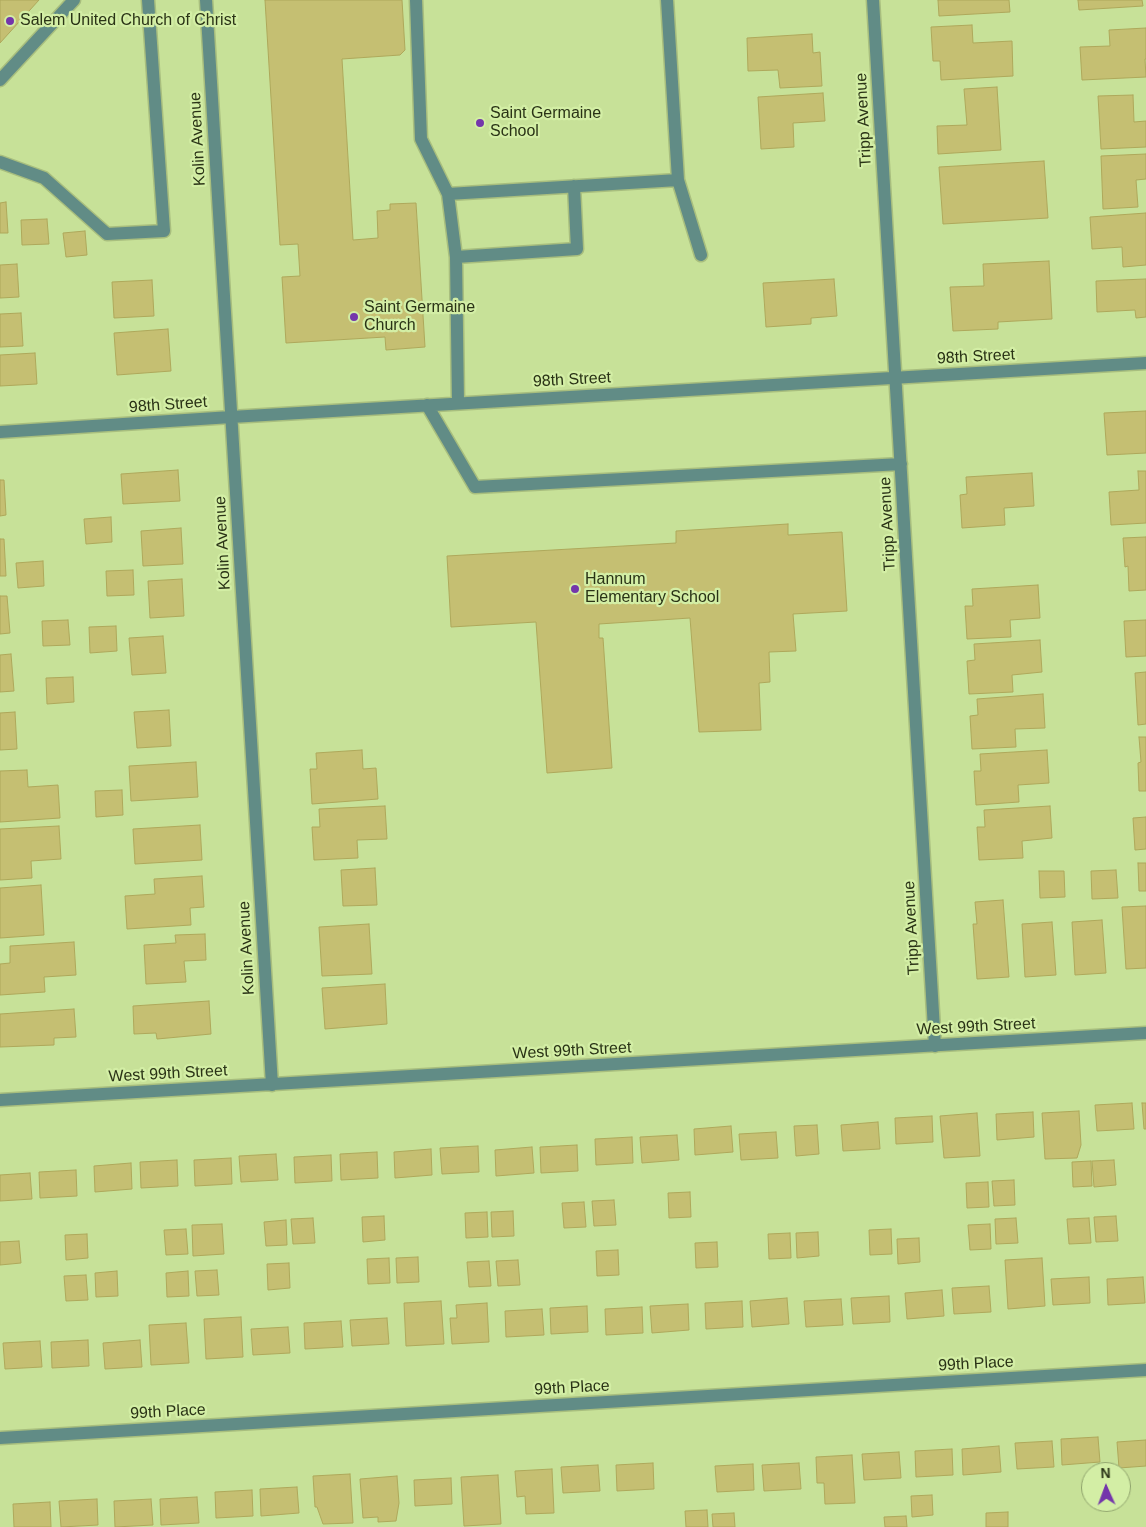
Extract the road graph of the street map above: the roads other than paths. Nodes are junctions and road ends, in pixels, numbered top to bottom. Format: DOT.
graph roads {
  1 [pos="74,0"];
  2 [pos="148,0"];
  3 [pos="206,0"];
  4 [pos="416,0"];
  5 [pos="668,0"];
  6 [pos="873,0"];
  7 [pos="0,80"];
  8 [pos="0,162"];
  9 [pos="678,180"];
  10 [pos="574,186"];
  11 [pos="448,194"];
  12 [pos="700,255"];
  13 [pos="456,257"];
  14 [pos="1146,363"];
  15 [pos="895,378"];
  16 [pos="458,403"];
  17 [pos="427,405"];
  18 [pos="231,417"];
  19 [pos="0,432"];
  20 [pos="901,464"];
  21 [pos="1146,1033"];
  22 [pos="936,1046"];
  23 [pos="272,1084"];
  24 [pos="0,1100"];
  25 [pos="1146,1370"];
  26 [pos="0,1438"];
  1 -- 7 [label="street"];
  2 -- 8 [label="street"];
  3 -- 18 [label="street, Kolin Avenue"];
  4 -- 11 [label="street"];
  5 -- 9 [label="street"];
  6 -- 15 [label="street, Tripp Avenue"];
  9 -- 10 [label="street"];
  9 -- 12 [label="street"];
  10 -- 11 [label="street"];
  10 -- 13 [label="street"];
  11 -- 13 [label="street"];
  13 -- 16 [label="street"];
  14 -- 15 [label="street, 98th Street"];
  15 -- 16 [label="street, 98th Street"];
  15 -- 20 [label="street, Tripp Avenue"];
  16 -- 17 [label="street, 98th Street"];
  17 -- 18 [label="street, 98th Street"];
  17 -- 20 [label="street"];
  18 -- 19 [label="street, 98th Street"];
  18 -- 23 [label="street, Kolin Avenue"];
  20 -- 22 [label="street, Tripp Avenue"];
  21 -- 22 [label="street, West 99th Street"];
  22 -- 23 [label="street, West 99th Street"];
  23 -- 24 [label="street, West 99th Street"];
  25 -- 26 [label="street, 99th Place"];
}
